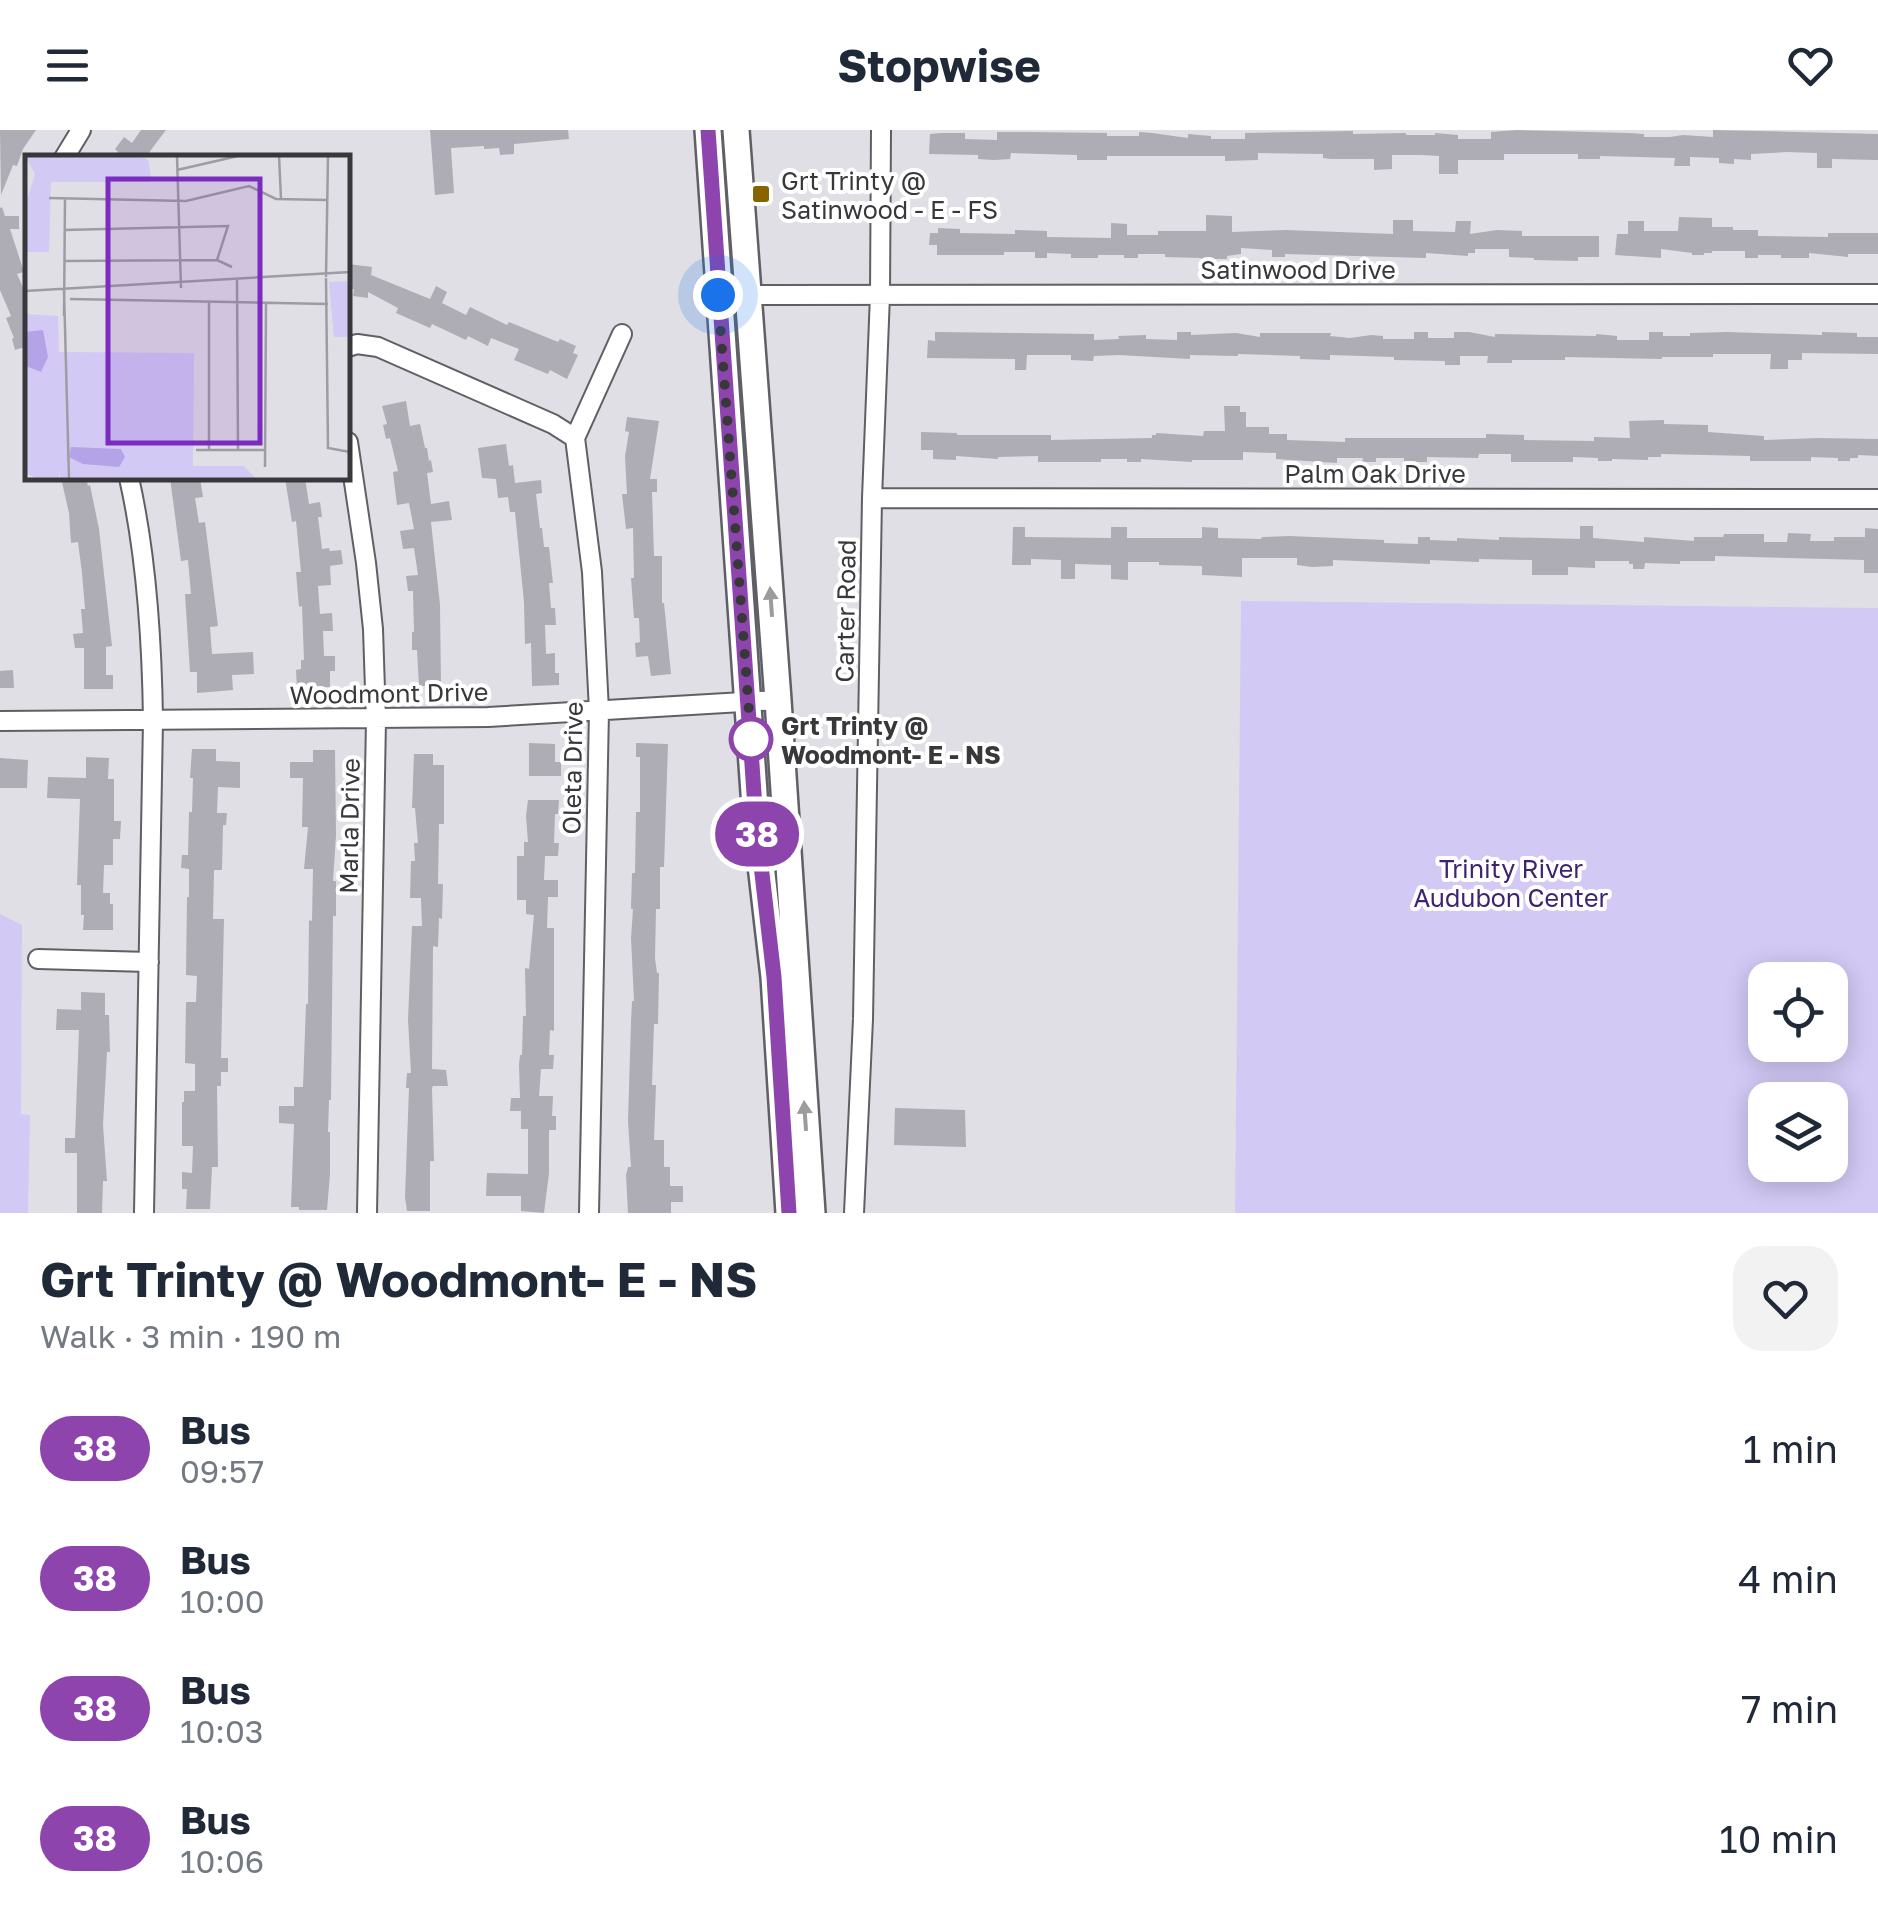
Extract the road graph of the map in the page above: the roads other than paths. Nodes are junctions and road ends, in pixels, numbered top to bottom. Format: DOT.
graph roads {
  1 [pos="81,130"];
  2 [pos="708,130"];
  3 [pos="736,130"];
  4 [pos="881,130"];
  5 [pos="66,155"];
  6 [pos="1878,294"];
  7 [pos="718,295"];
  8 [pos="748,295"];
  9 [pos="880,295"];
  10 [pos="622,334"];
  11 [pos="350,346"];
  12 [pos="575,438"];
  13 [pos="350,453"];
  14 [pos="129,480"];
  15 [pos="872,498"];
  16 [pos="1878,499"];
  17 [pos="778,700"];
  18 [pos="748,702"];
  19 [pos="598,711"];
  20 [pos="376,720"];
  21 [pos="0,721"];
  22 [pos="153,721"];
  23 [pos="38,959"];
  24 [pos="149,962"];
  25 [pos="144,1213"];
  26 [pos="367,1213"];
  27 [pos="589,1213"];
  28 [pos="789,1213"];
  29 [pos="812,1213"];
  30 [pos="854,1213"];
  1 -- 5 [label="street"];
  2 -- 7 [label="main road"];
  3 -- 8 [label="main road"];
  4 -- 9 [label="street, Carter Road"];
  6 -- 9 [label="street, Satinwood Drive"];
  7 -- 8 [label="street, Satinwood Drive"];
  7 -- 18 [label="main road"];
  8 -- 9 [label="street, Satinwood Drive"];
  17 -- 8 [label="main road, one-way"];
  9 -- 15 [label="street, Carter Road"];
  10 -- 12 [label="street"];
  11 -- 12 [label="street"];
  12 -- 19 [label="street, Oleta Drive"];
  13 -- 20 [label="street, Marla Drive"];
  14 -- 22 [label="street"];
  15 -- 16 [label="street, Palm Oak Drive"];
  15 -- 30 [label="street, Carter Road"];
  17 -- 18 [label="street, Woodmont Drive"];
  29 -- 17 [label="main road, one-way"];
  18 -- 19 [label="street, Woodmont Drive"];
  18 -- 28 [label="main road"];
  19 -- 20 [label="street, Woodmont Drive"];
  19 -- 27 [label="street, Oleta Drive"];
  20 -- 22 [label="street, Woodmont Drive"];
  20 -- 26 [label="street, Marla Drive"];
  21 -- 22 [label="street, Woodmont Drive"];
  22 -- 24 [label="street"];
  23 -- 24 [label="street"];
  24 -- 25 [label="street"];
}
